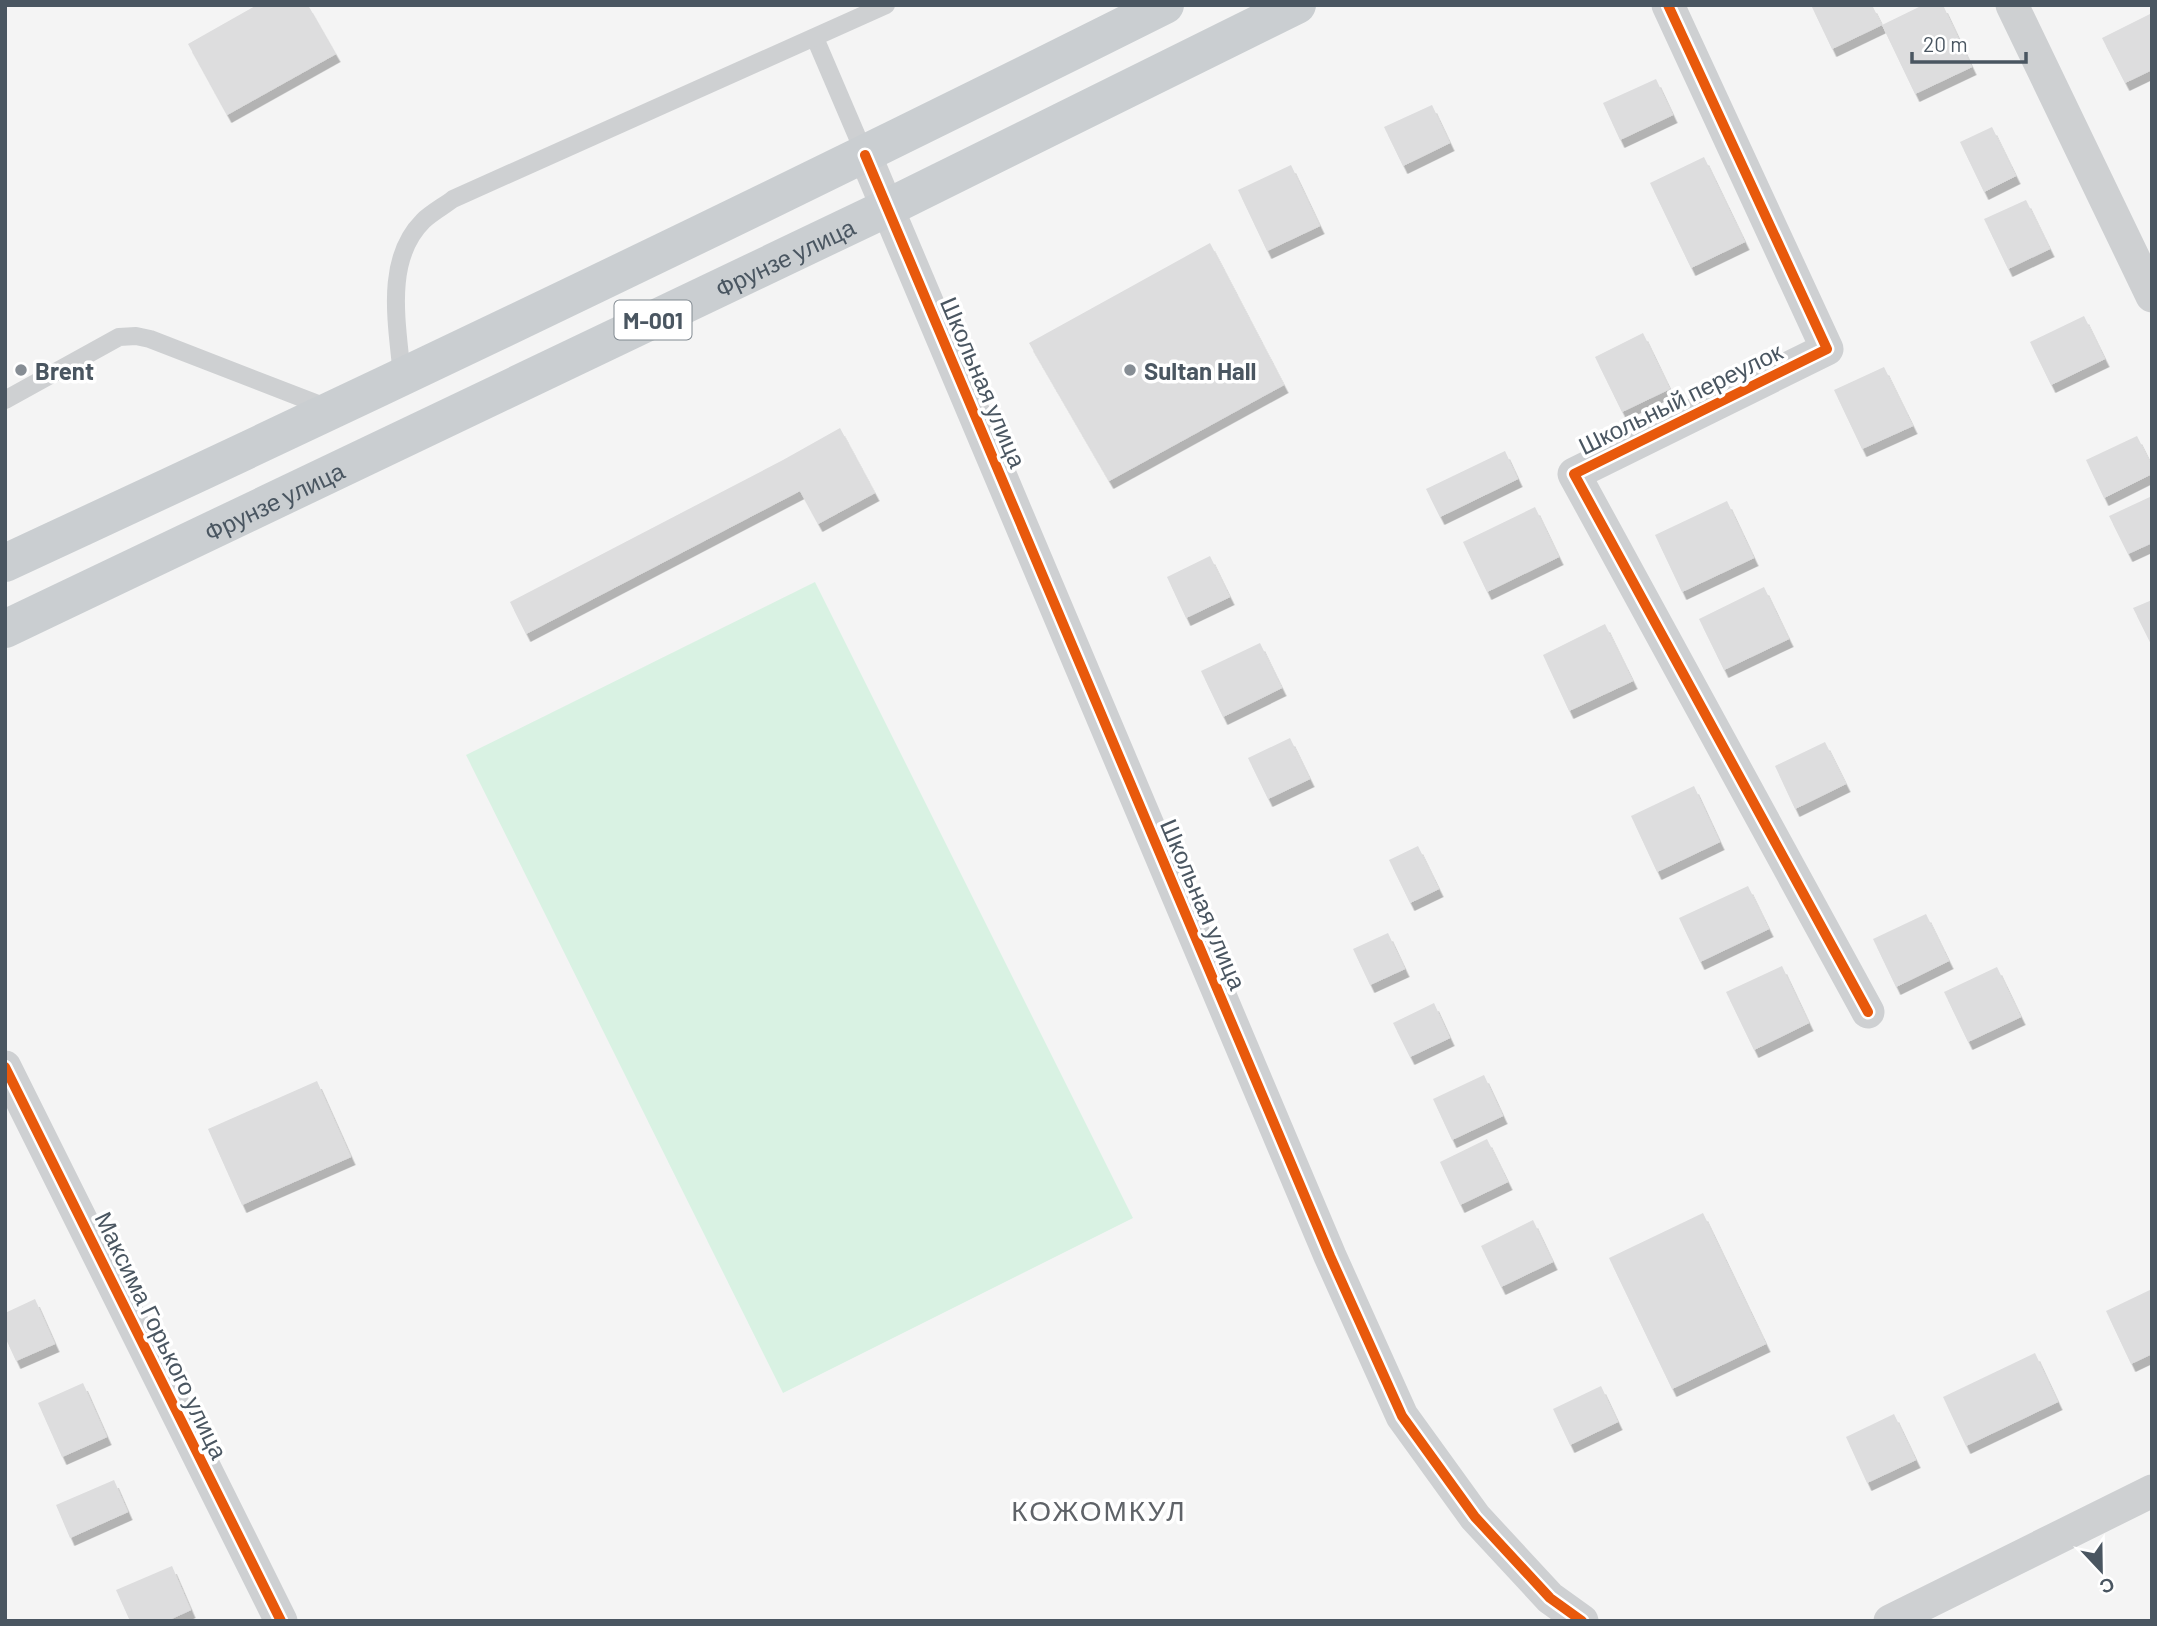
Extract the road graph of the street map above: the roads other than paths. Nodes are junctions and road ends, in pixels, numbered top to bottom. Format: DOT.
graph roads {
  1 [pos="886,5"];
  2 [pos="1165,5"];
  3 [pos="1297,5"];
  4 [pos="1668,5"];
  5 [pos="2012,5"];
  6 [pos="815,38"];
  7 [pos="865,155"];
  8 [pos="887,208"];
  9 [pos="2152,296"];
  10 [pos="402,377"];
  11 [pos="5,400"];
  12 [pos="335,410"];
  13 [pos="5,563"];
  14 [pos="5,629"];
  15 [pos="1868,1013"];
  16 [pos="5,1067"];
  17 [pos="2152,1491"];
  18 [pos="281,1621"];
  19 [pos="1582,1621"];
  20 [pos="1889,1621"];
  1 -- 6 [label="lane"];
  2 -- 7 [label="main road, M-001"];
  3 -- 8 [label="main road, Фрунзе улица / M-001"];
  4 -- 15 [label="street, Школьный переулок"];
  5 -- 9 [label="street"];
  6 -- 7 [label="lane"];
  6 -- 10 [label="lane"];
  7 -- 8 [label="street, Школьная улица"];
  7 -- 10 [label="main road, M-001"];
  8 -- 14 [label="main road, Фрунзе улица / M-001"];
  8 -- 19 [label="street, Школьная улица"];
  10 -- 12 [label="main road, M-001"];
  11 -- 12 [label="lane"];
  12 -- 13 [label="main road, M-001"];
  16 -- 18 [label="street, Максима Горького улица"];
  17 -- 20 [label="street"];
}
